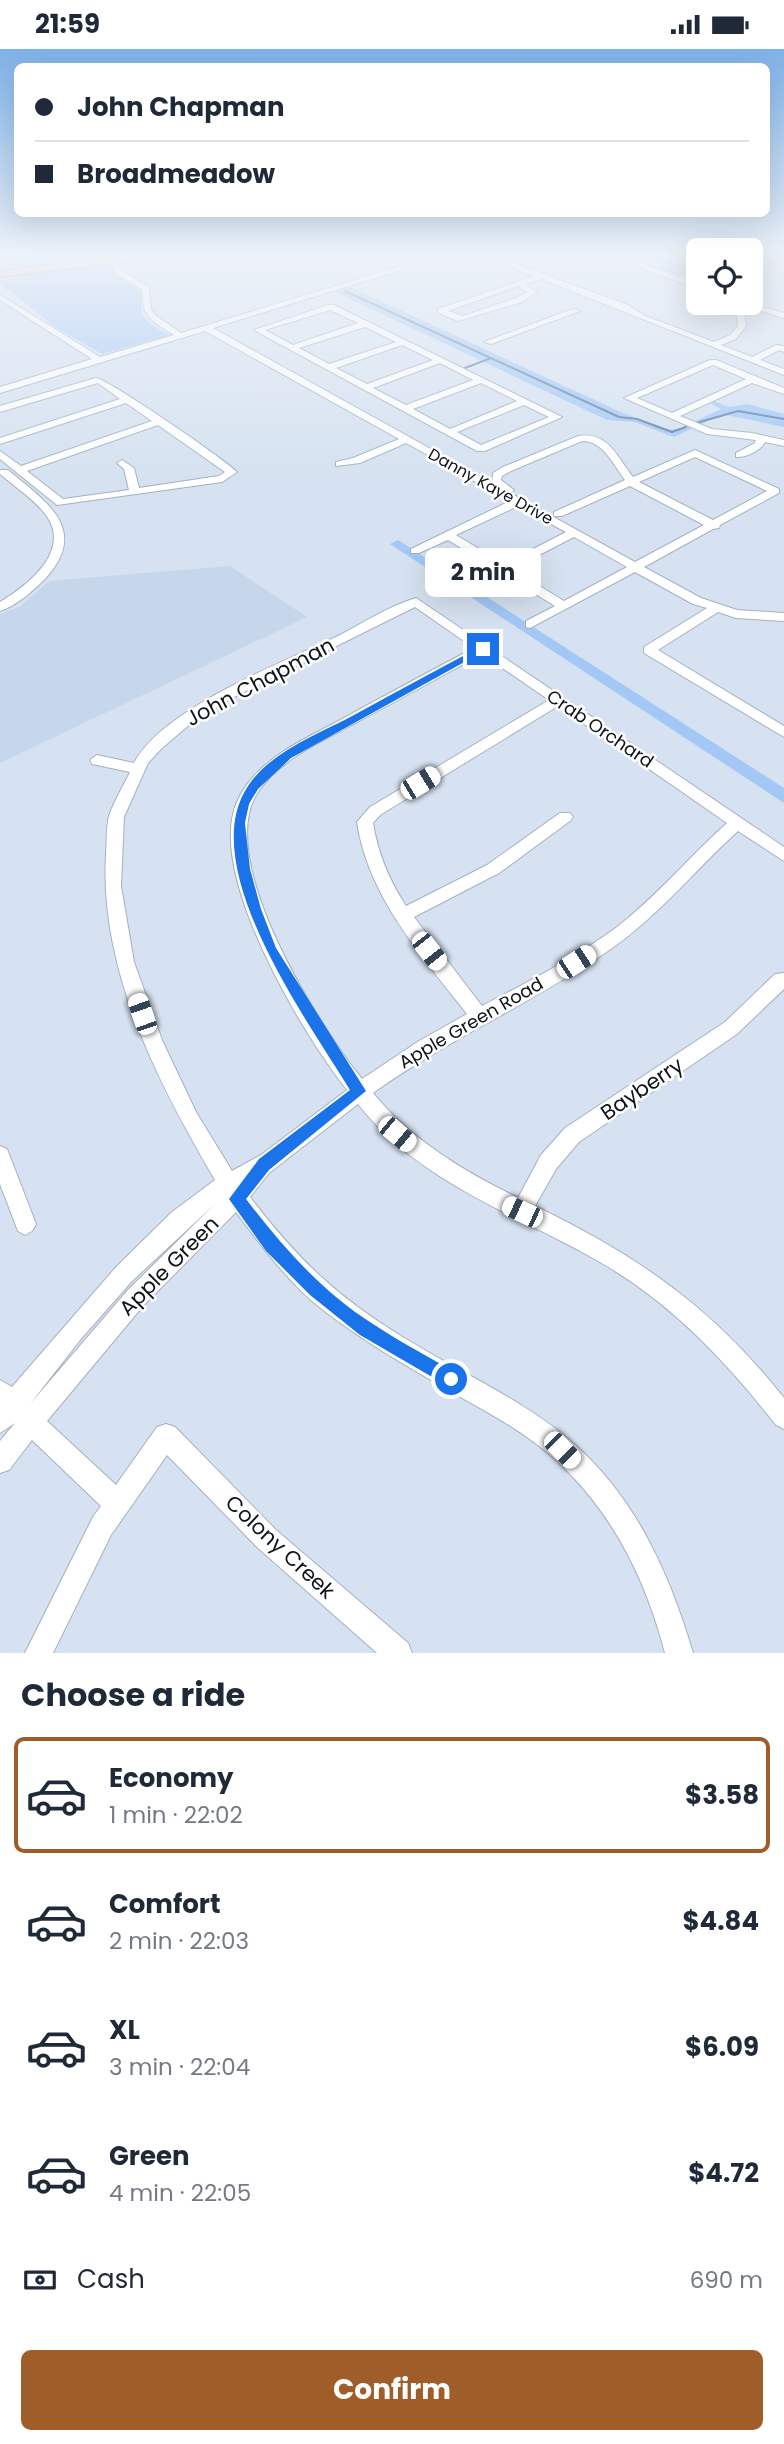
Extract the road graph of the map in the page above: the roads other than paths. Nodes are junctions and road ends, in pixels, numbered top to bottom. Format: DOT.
graph roads {
  1 [pos="48,329"];
  2 [pos="170,329"];
  3 [pos="203,329"];
  4 [pos="208,329"];
  5 [pos="261,329"];
  6 [pos="350,329"];
  7 [pos="375,329"];
  8 [pos="525,329"];
  9 [pos="673,329"];
  10 [pos="740,329"];
  11 [pos="181,336"];
  12 [pos="403,342"];
  13 [pos="488,342"];
  14 [pos="714,345"];
  15 [pos="292,348"];
  16 [pos="784,349"];
  17 [pos="784,357"];
  18 [pos="440,360"];
  19 [pos="753,360"];
  20 [pos="99,361"];
  21 [pos="327,367"];
  22 [pos="776,369"];
  23 [pos="754,379"];
  24 [pos="481,380"];
  25 [pos="25,383"];
  26 [pos="365,388"];
  27 [pos="0,390"];
  28 [pos="784,391"];
  29 [pos="42,396"];
  30 [pos="129,399"];
  31 [pos="525,401"];
  32 [pos="0,409"];
  33 [pos="405,409"];
  34 [pos="671,417"];
  35 [pos="161,421"];
  36 [pos="450,432"];
  37 [pos="762,438"];
  38 [pos="408,439"];
  39 [pos="0,442"];
  40 [pos="784,443"];
  41 [pos="0,454"];
  42 [pos="740,455"];
  43 [pos="122,463"];
  44 [pos="340,464"];
  45 [pos="0,468"];
  46 [pos="19,470"];
  47 [pos="632,481"];
  48 [pos="135,493"];
  49 [pos="519,501"];
  50 [pos="555,516"];
  51 [pos="715,526"];
  52 [pos="575,532"];
  53 [pos="448,535"];
  54 [pos="415,551"];
  55 [pos="641,565"];
  56 [pos="503,569"];
  57 [pos="416,602"];
  58 [pos="562,605"];
  59 [pos="0,607"];
  60 [pos="715,609"];
  61 [pos="784,617"];
  62 [pos="530,624"];
  63 [pos="483,649"];
  64 [pos="558,700"];
  65 [pos="784,732"];
  66 [pos="97,760"];
  67 [pos="137,769"];
  68 [pos="565,817"];
  69 [pos="737,823"];
  70 [pos="784,855"];
  71 [pos="403,915"];
  72 [pos="783,980"];
  73 [pos="480,1017"];
  74 [pos="359,1091"];
  75 [pos="0,1156"];
  76 [pos="264,1164"];
  77 [pos="231,1191"];
  78 [pos="522,1212"];
  79 [pos="25,1224"];
  80 [pos="4,1406"];
  81 [pos="784,1417"];
  82 [pos="30,1422"];
  83 [pos="0,1461"];
  84 [pos="117,1504"];
  85 [pos="39,1653"];
  86 [pos="398,1653"];
  87 [pos="678,1653"];
  1 -- 20 [label="street"];
  2 -- 11 [label="street"];
  3 -- 11 [label="street"];
  4 -- 38 [label="street, Danny Kaye Drive"];
  5 -- 15 [label="street"];
  6 -- 15 [label="street"];
  7 -- 12 [label="street"];
  8 -- 13 [label="street"];
  9 -- 14 [label="street"];
  10 -- 14 [label="street"];
  11 -- 20 [label="street"];
  12 -- 18 [label="street"];
  12 -- 21 [label="street"];
  14 -- 19 [label="street"];
  15 -- 21 [label="street"];
  16 -- 19 [label="street"];
  17 -- 22 [label="street"];
  18 -- 24 [label="street"];
  18 -- 26 [label="street"];
  19 -- 22 [label="street"];
  20 -- 25 [label="street"];
  21 -- 26 [label="street"];
  22 -- 23 [label="street"];
  23 -- 28 [label="street"];
  23 -- 34 [label="street"];
  23 -- 34 [label="street"];
  24 -- 31 [label="street"];
  24 -- 33 [label="street"];
  25 -- 27 [label="street"];
  25 -- 29 [label="street"];
  26 -- 33 [label="street"];
  29 -- 30 [label="street"];
  29 -- 32 [label="street"];
  30 -- 35 [label="street"];
  30 -- 39 [label="street"];
  31 -- 36 [label="street"];
  31 -- 36 [label="street"];
  33 -- 36 [label="street"];
  34 -- 37 [label="street"];
  35 -- 46 [label="street"];
  35 -- 48 [label="street"];
  37 -- 40 [label="street"];
  37 -- 42 [label="street"];
  38 -- 44 [label="street"];
  38 -- 49 [label="street, Danny Kaye Drive"];
  41 -- 46 [label="street"];
  43 -- 48 [label="street"];
  45 -- 59 [label="street"];
  46 -- 48 [label="street"];
  47 -- 50 [label="street"];
  47 -- 50 [label="street"];
  47 -- 51 [label="street"];
  47 -- 51 [label="street"];
  49 -- 50 [label="street, Danny Kaye Drive"];
  49 -- 53 [label="street"];
  50 -- 52 [label="street, Danny Kaye Drive"];
  50 -- 55 [label="street"];
  51 -- 55 [label="street"];
  52 -- 55 [label="street, Danny Kaye Drive"];
  52 -- 56 [label="street"];
  53 -- 54 [label="street"];
  53 -- 56 [label="street"];
  55 -- 58 [label="street"];
  55 -- 60 [label="street, Danny Kaye Drive"];
  56 -- 58 [label="street"];
  57 -- 63 [label="street, Crab Orchard"];
  57 -- 67 [label="street, John Chapman"];
  58 -- 62 [label="street"];
  60 -- 61 [label="street, Danny Kaye Drive"];
  60 -- 65 [label="street"];
  63 -- 64 [label="street, Crab Orchard"];
  63 -- 74 [label="street"];
  64 -- 69 [label="street, Crab Orchard"];
  64 -- 71 [label="street"];
  66 -- 67 [label="street"];
  67 -- 77 [label="street, John Chapman"];
  68 -- 71 [label="street"];
  69 -- 70 [label="street, Crab Orchard"];
  69 -- 73 [label="street, Apple Green Road"];
  71 -- 73 [label="street"];
  72 -- 78 [label="street, Bayberry"];
  73 -- 74 [label="street, Apple Green Road"];
  74 -- 76 [label="street, Apple Green Road"];
  74 -- 78 [label="street"];
  75 -- 79 [label="street"];
  76 -- 77 [label="street, Apple Green"];
  77 -- 80 [label="street, Apple Green"];
  77 -- 82 [label="street, Apple Green"];
  77 -- 87 [label="street, John Chapman"];
  78 -- 81 [label="street"];
  80 -- 82 [label="street"];
  82 -- 83 [label="street, Apple Green"];
  82 -- 84 [label="street"];
  84 -- 85 [label="street"];
  84 -- 86 [label="street, Colony Creek"];
}
